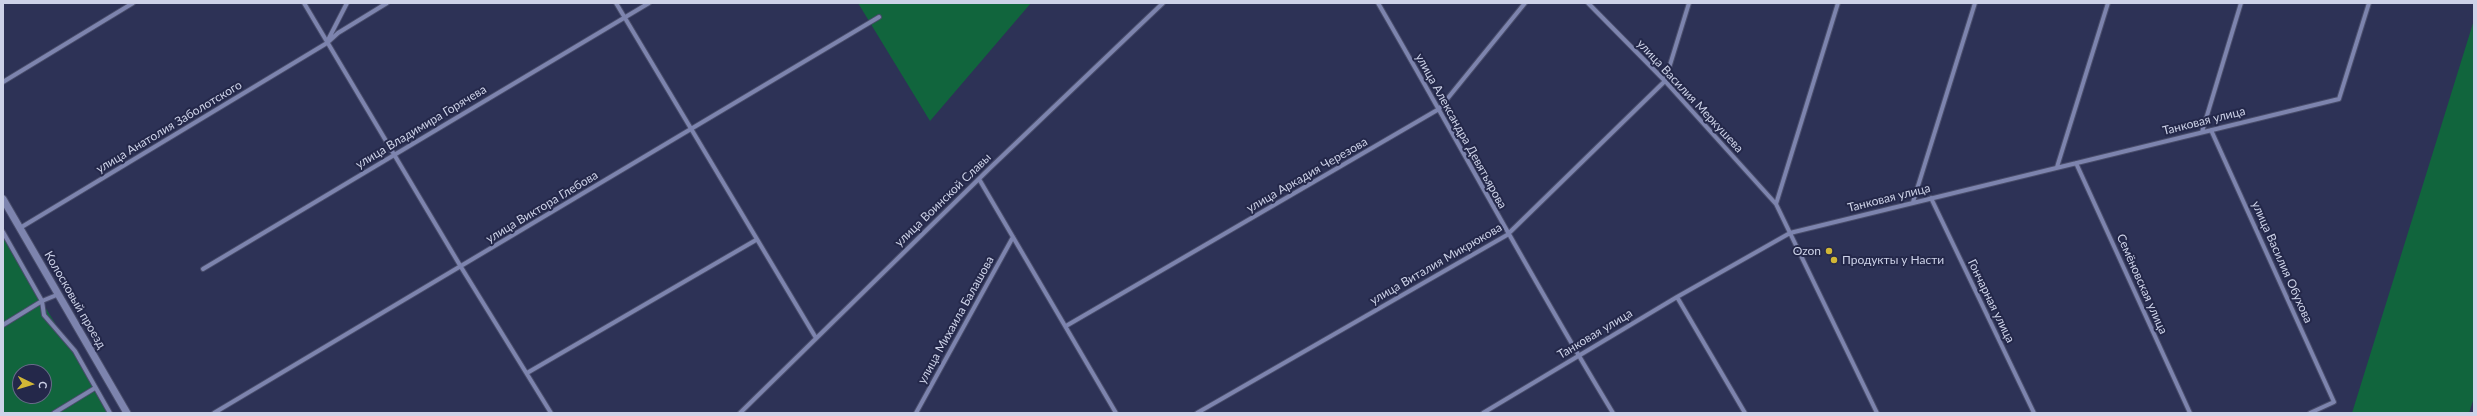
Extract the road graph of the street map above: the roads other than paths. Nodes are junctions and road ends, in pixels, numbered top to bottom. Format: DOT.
graph roads {
  1 [pos="134,3"];
  2 [pos="304,3"];
  3 [pos="347,3"];
  4 [pos="388,3"];
  5 [pos="616,3"];
  6 [pos="649,3"];
  7 [pos="1163,3"];
  8 [pos="1378,3"];
  9 [pos="1525,3"];
  10 [pos="1588,3"];
  11 [pos="1689,3"];
  12 [pos="1838,3"];
  13 [pos="1975,3"];
  14 [pos="2108,3"];
  15 [pos="2241,3"];
  16 [pos="2370,3"];
  17 [pos="625,17"];
  18 [pos="879,17"];
  19 [pos="327,43"];
  20 [pos="1664,81"];
  21 [pos="3,82"];
  22 [pos="1439,109"];
  23 [pos="692,129"];
  24 [pos="2211,130"];
  25 [pos="2202,132"];
  26 [pos="395,153"];
  27 [pos="2076,163"];
  28 [pos="2058,167"];
  29 [pos="979,179"];
  30 [pos="1931,198"];
  31 [pos="3,199"];
  32 [pos="1913,202"];
  33 [pos="1776,204"];
  34 [pos="20,228"];
  35 [pos="3,232"];
  36 [pos="1790,233"];
  37 [pos="1507,235"];
  38 [pos="1013,237"];
  39 [pos="756,240"];
  40 [pos="461,267"];
  41 [pos="203,269"];
  42 [pos="59,294"];
  43 [pos="1677,297"];
  44 [pos="42,301"];
  45 [pos="3,325"];
  46 [pos="1066,326"];
  47 [pos="816,338"];
  48 [pos="1578,356"];
  49 [pos="527,373"];
  50 [pos="95,388"];
  51 [pos="54,413"];
  52 [pos="110,413"];
  53 [pos="128,413"];
  54 [pos="214,413"];
  55 [pos="551,413"];
  56 [pos="740,413"];
  57 [pos="916,413"];
  58 [pos="1116,413"];
  59 [pos="1197,413"];
  60 [pos="1483,413"];
  61 [pos="1613,413"];
  62 [pos="1745,413"];
  63 [pos="1877,413"];
  64 [pos="2034,413"];
  65 [pos="2190,413"];
  66 [pos="2310,413"];
  1 -- 21 [label="street"];
  2 -- 19 [label="street"];
  3 -- 19 [label="street"];
  4 -- 19 [label="street, улица Анатолия Заболотского"];
  5 -- 17 [label="street"];
  6 -- 17 [label="street, улица Владимира Горячева"];
  7 -- 29 [label="street, улица Воинской Славы"];
  8 -- 22 [label="street, улица Александра Девятьярова"];
  9 -- 22 [label="street, улица Аркадия Черезова"];
  10 -- 20 [label="street, улица Василия Меркушева"];
  11 -- 20 [label="street, улица Виталия Микрюкова"];
  12 -- 33 [label="street"];
  13 -- 32 [label="street"];
  14 -- 28 [label="street"];
  15 -- 25 [label="street"];
  16 -- 24 [label="street, Танковая улица"];
  17 -- 23 [label="street"];
  17 -- 26 [label="street, улица Владимира Горячева"];
  18 -- 23 [label="street, улица Виктора Глебова"];
  19 -- 26 [label="street"];
  19 -- 34 [label="street, улица Анатолия Заболотского"];
  20 -- 33 [label="street, улица Василия Меркушева"];
  20 -- 37 [label="street, улица Виталия Микрюкова"];
  22 -- 37 [label="street, улица Александра Девятьярова"];
  22 -- 46 [label="street, улица Аркадия Черезова"];
  23 -- 39 [label="street"];
  23 -- 40 [label="street, улица Виктора Глебова"];
  24 -- 25 [label="street, Танковая улица"];
  24 -- 66 [label="street, улица Василия Обухова"];
  25 -- 27 [label="street, Танковая улица"];
  26 -- 40 [label="street"];
  26 -- 41 [label="street, улица Владимира Горячева"];
  27 -- 28 [label="street, Танковая улица"];
  27 -- 65 [label="street, Семёновская улица"];
  28 -- 30 [label="street, Танковая улица"];
  29 -- 38 [label="street"];
  29 -- 47 [label="street, улица Воинской Славы"];
  30 -- 32 [label="street, Танковая улица"];
  30 -- 64 [label="street, Гончарная улица"];
  31 -- 34 [label="street, Колосковый проезд"];
  32 -- 36 [label="street, Танковая улица"];
  33 -- 36 [label="street, улица Василия Меркушева"];
  34 -- 42 [label="street, Колосковый проезд"];
  35 -- 44 [label="street"];
  36 -- 43 [label="street, Танковая улица"];
  36 -- 63 [label="street, улица Василия Меркушева"];
  37 -- 48 [label="street, улица Александра Девятьярова"];
  37 -- 59 [label="street, улица Виталия Микрюкова"];
  38 -- 46 [label="street"];
  38 -- 57 [label="street, улица Михаила Балашова"];
  39 -- 47 [label="street"];
  39 -- 49 [label="street"];
  40 -- 49 [label="street"];
  40 -- 54 [label="street, улица Виктора Глебова"];
  42 -- 44 [label="street"];
  42 -- 53 [label="street, Колосковый проезд"];
  43 -- 48 [label="street, Танковая улица"];
  43 -- 62 [label="street"];
  44 -- 45 [label="street"];
  44 -- 50 [label="street"];
  46 -- 58 [label="street"];
  47 -- 56 [label="street, улица Воинской Славы"];
  48 -- 60 [label="street, Танковая улица"];
  48 -- 61 [label="street, улица Александра Девятьярова"];
  49 -- 55 [label="street"];
  50 -- 51 [label="street"];
  50 -- 52 [label="street"];
}
